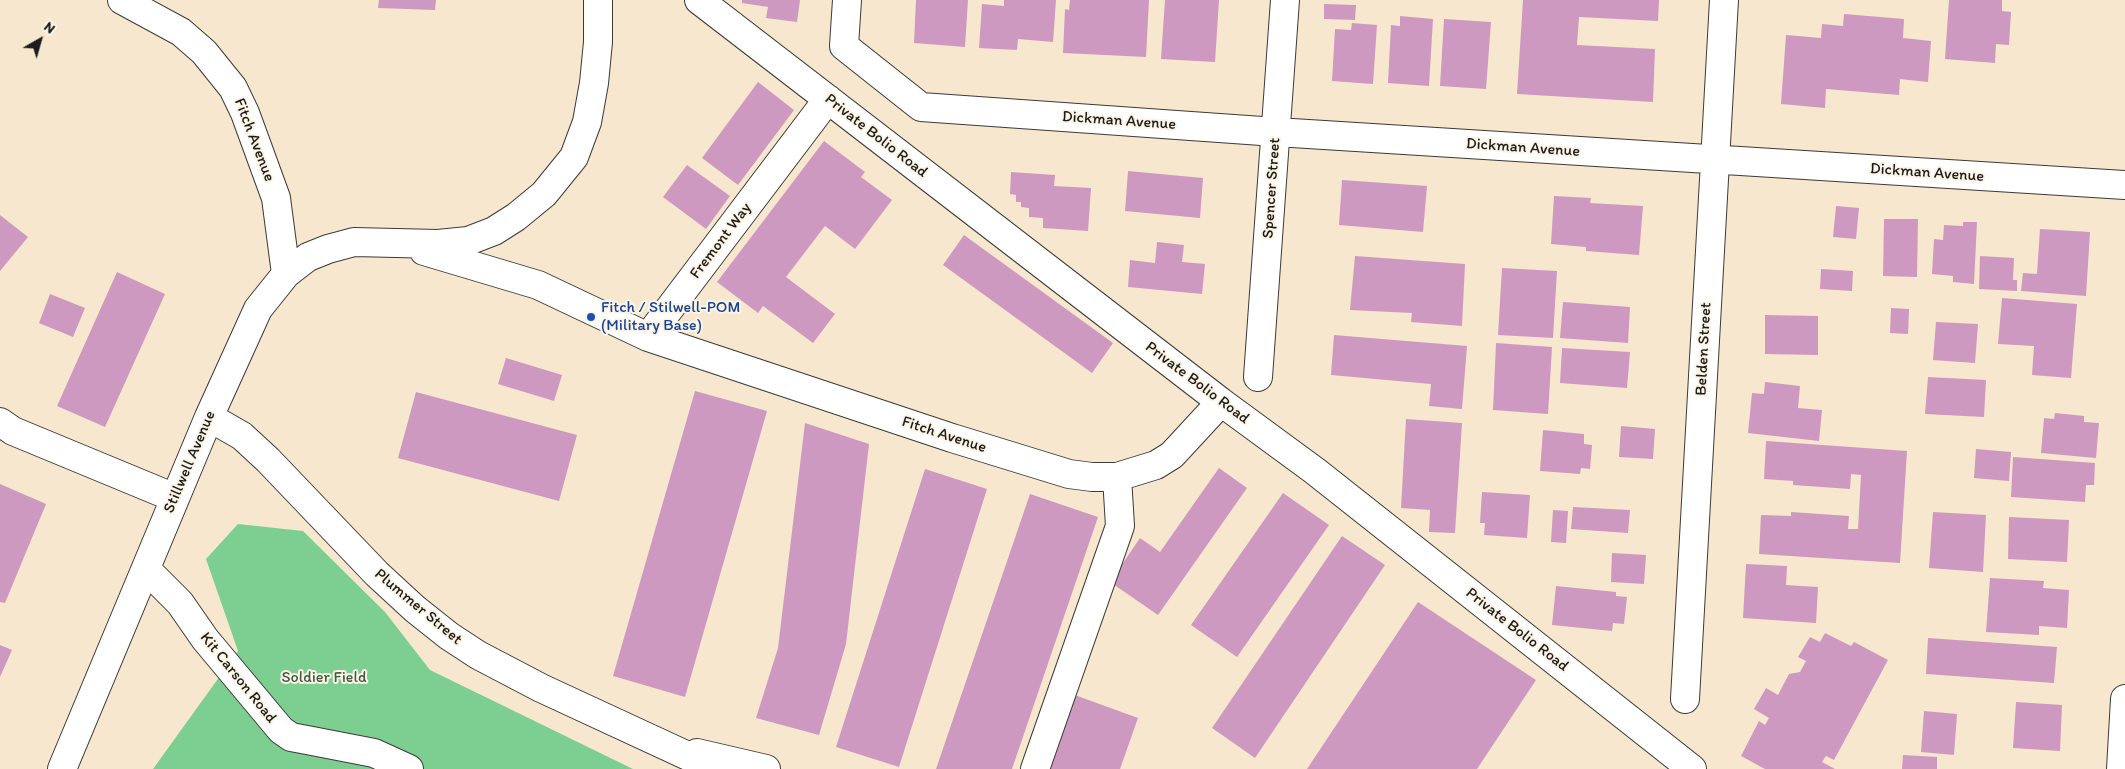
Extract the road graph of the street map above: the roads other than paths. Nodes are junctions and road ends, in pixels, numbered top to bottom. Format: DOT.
graph roads {
  1 [pos="122,0"];
  2 [pos="598,0"];
  3 [pos="699,0"];
  4 [pos="847,0"];
  5 [pos="1285,0"];
  6 [pos="1724,0"];
  7 [pos="828,99"];
  8 [pos="1276,132"];
  9 [pos="1714,160"];
  10 [pos="2125,185"];
  11 [pos="398,244"];
  12 [pos="286,274"];
  13 [pos="648,336"];
  14 [pos="1258,377"];
  15 [pos="1222,402"];
  16 [pos="208,417"];
  17 [pos="0,422"];
  18 [pos="1117,477"];
  19 [pos="175,498"];
  20 [pos="146,569"];
  21 [pos="1685,699"];
  22 [pos="2125,699"];
  23 [pos="663,745"];
  24 [pos="62,769"];
  25 [pos="408,769"];
  26 [pos="716,769"];
  27 [pos="766,769"];
  28 [pos="1035,769"];
  29 [pos="1692,769"];
  30 [pos="2121,769"];
  1 -- 12 [label="street, Fitch Avenue"];
  2 -- 11 [label="street"];
  3 -- 7 [label="street, Private Bolio Road"];
  4 -- 8 [label="street, Dickman Avenue"];
  5 -- 8 [label="street, Spencer Street"];
  6 -- 9 [label="street, Belden Street"];
  7 -- 13 [label="street, Fremont Way"];
  7 -- 15 [label="street, Private Bolio Road"];
  8 -- 9 [label="street, Dickman Avenue"];
  8 -- 14 [label="street, Spencer Street"];
  9 -- 10 [label="street, Dickman Avenue"];
  9 -- 21 [label="street, Belden Street"];
  11 -- 12 [label="street, Stillwell Avenue"];
  11 -- 13 [label="street"];
  12 -- 16 [label="street, Stillwell Avenue"];
  13 -- 18 [label="street, Fitch Avenue"];
  15 -- 18 [label="street, Fitch Avenue"];
  15 -- 29 [label="street, Private Bolio Road"];
  16 -- 19 [label="street, Stillwell Avenue"];
  16 -- 23 [label="street, Plummer Street"];
  17 -- 19 [label="street"];
  18 -- 28 [label="street"];
  19 -- 20 [label="street, Stillwell Avenue"];
  20 -- 24 [label="street, Stillwell Avenue"];
  20 -- 25 [label="street, Kit Carson Road"];
  22 -- 30 [label="street"];
  23 -- 26 [label="street, Plummer Street"];
  23 -- 27 [label="street, Plummer Street"];
}
